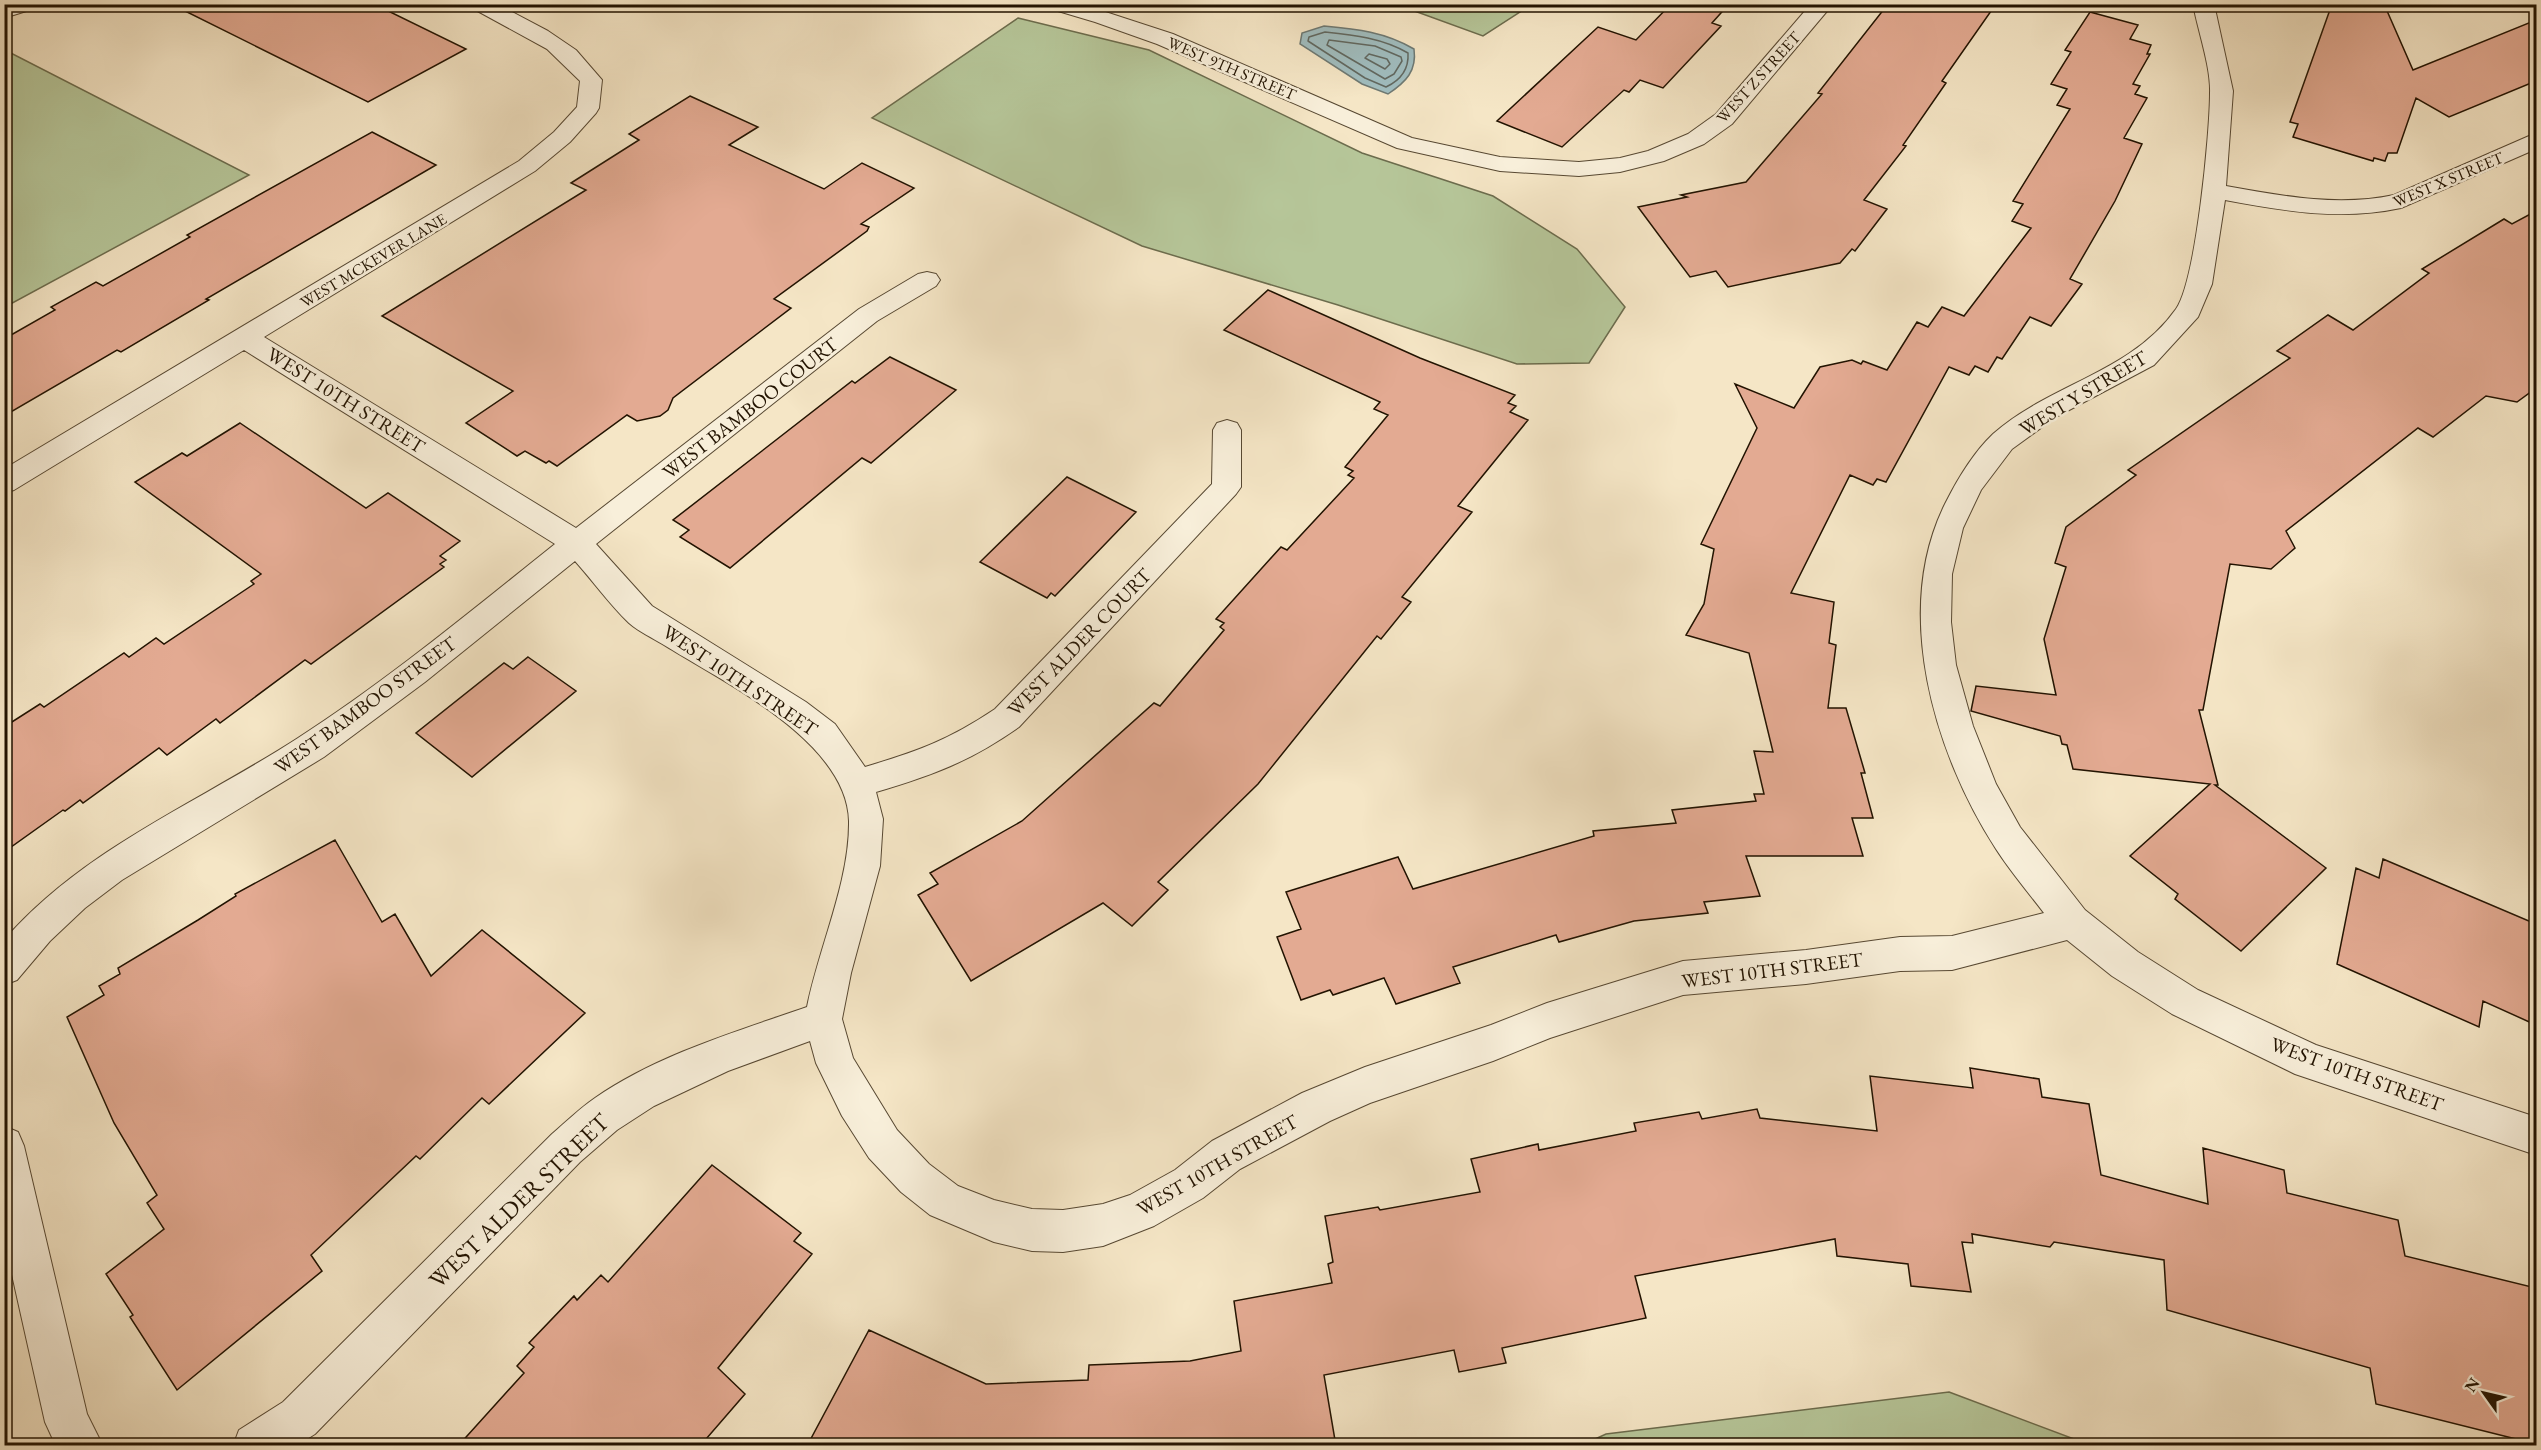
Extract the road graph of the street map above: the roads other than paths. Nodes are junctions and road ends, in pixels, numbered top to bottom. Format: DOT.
graph roads {
  1 [pos="29,4"];
  2 [pos="478,4"];
  3 [pos="1055,4"];
  4 [pos="1823,4"];
  5 [pos="2203,4"];
  6 [pos="4,12"];
  7 [pos="2536,140"];
  8 [pos="1405,143"];
  9 [pos="2214,191"];
  10 [pos="927,279"];
  11 [pos="245,338"];
  12 [pos="1227,430"];
  13 [pos="4,483"];
  14 [pos="577,543"];
  15 [pos="857,784"];
  16 [pos="2072,922"];
  17 [pos="4,968"];
  18 [pos="823,1019"];
  19 [pos="2536,1136"];
  20 [pos="4,1146"];
  21 [pos="81,1446"];
  22 [pos="255,1446"];
  1 -- 6 [label="street"];
  2 -- 11 [label="street, WEST MCKEVER LANE"];
  3 -- 8 [label="street, WEST 9TH STREET"];
  4 -- 8 [label="street, WEST Z STREET"];
  5 -- 9 [label="street, WEST Y STREET"];
  7 -- 9 [label="street, WEST X STREET"];
  9 -- 16 [label="street, WEST Y STREET"];
  10 -- 14 [label="street, WEST BAMBOO COURT"];
  11 -- 13 [label="street, WEST MCKEVER LANE"];
  11 -- 14 [label="street, WEST 10TH STREET"];
  12 -- 15 [label="street, WEST ALDER COURT"];
  14 -- 15 [label="street, WEST 10TH STREET"];
  14 -- 17 [label="street, WEST BAMBOO STREET"];
  15 -- 18 [label="street, WEST 10TH STREET"];
  16 -- 18 [label="street, WEST 10TH STREET"];
  16 -- 19 [label="street, WEST 10TH STREET"];
  18 -- 22 [label="street, WEST ALDER STREET"];
  20 -- 21 [label="street"];
}
